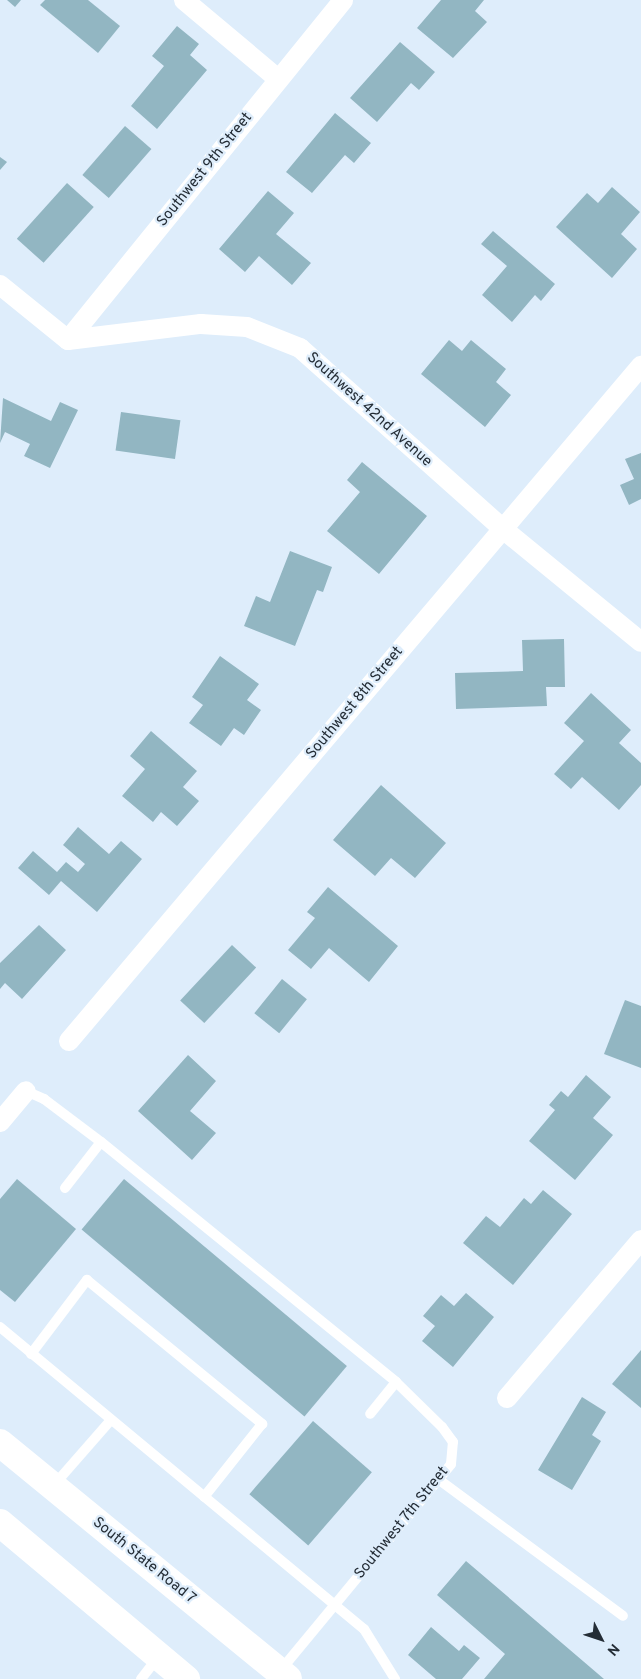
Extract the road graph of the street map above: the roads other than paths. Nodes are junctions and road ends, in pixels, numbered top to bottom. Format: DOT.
graph roads {
  1 [pos="184,0"];
  2 [pos="343,0"];
  3 [pos="278,79"];
  4 [pos="0,285"];
  5 [pos="68,340"];
  6 [pos="641,366"];
  7 [pos="502,529"];
  8 [pos="641,642"];
  9 [pos="69,1041"];
  10 [pos="26,1091"];
  11 [pos="2,1114"];
  12 [pos="101,1142"];
  13 [pos="65,1188"];
  14 [pos="641,1240"];
  15 [pos="0,1327"];
  16 [pos="31,1354"];
  17 [pos="396,1382"];
  18 [pos="507,1398"];
  19 [pos="370,1414"];
  20 [pos="112,1420"];
  21 [pos="0,1443"];
  22 [pos="438,1479"];
  23 [pos="53,1486"];
  24 [pos="204,1498"];
  25 [pos="0,1523"];
  26 [pos="334,1606"];
  27 [pos="623,1616"];
  28 [pos="159,1656"];
  29 [pos="284,1676"];
  30 [pos="141,1679"];
  31 [pos="186,1679"];
  32 [pos="395,1679"];
  1 -- 3 [label="street"];
  2 -- 3 [label="street, Southwest 9th Street"];
  3 -- 5 [label="street, Southwest 9th Street"];
  4 -- 5 [label="street"];
  5 -- 7 [label="street, Southwest 42nd Avenue"];
  6 -- 7 [label="street, Southwest 8th Street"];
  7 -- 8 [label="street, Southwest 42nd Avenue"];
  7 -- 9 [label="street, Southwest 8th Street"];
  10 -- 11 [label="street"];
  10 -- 12 [label="lane, Southwest 7th Street"];
  12 -- 13 [label="lane"];
  12 -- 17 [label="lane, Southwest 7th Street"];
  14 -- 18 [label="street"];
  15 -- 16 [label="lane"];
  16 -- 20 [label="lane"];
  16 -- 24 [label="lane"];
  17 -- 19 [label="lane"];
  17 -- 22 [label="lane, Southwest 7th Street"];
  20 -- 23 [label="lane"];
  20 -- 24 [label="lane"];
  21 -- 23 [label="main road, South State Road 7"];
  22 -- 26 [label="lane, Southwest 7th Street"];
  22 -- 27 [label="lane"];
  23 -- 29 [label="main road, South State Road 7"];
  24 -- 26 [label="lane"];
  25 -- 28 [label="main road"];
  26 -- 29 [label="lane, Southwest 7th Street"];
  26 -- 32 [label="lane"];
  28 -- 30 [label="lane"];
  28 -- 31 [label="main road"];
}
